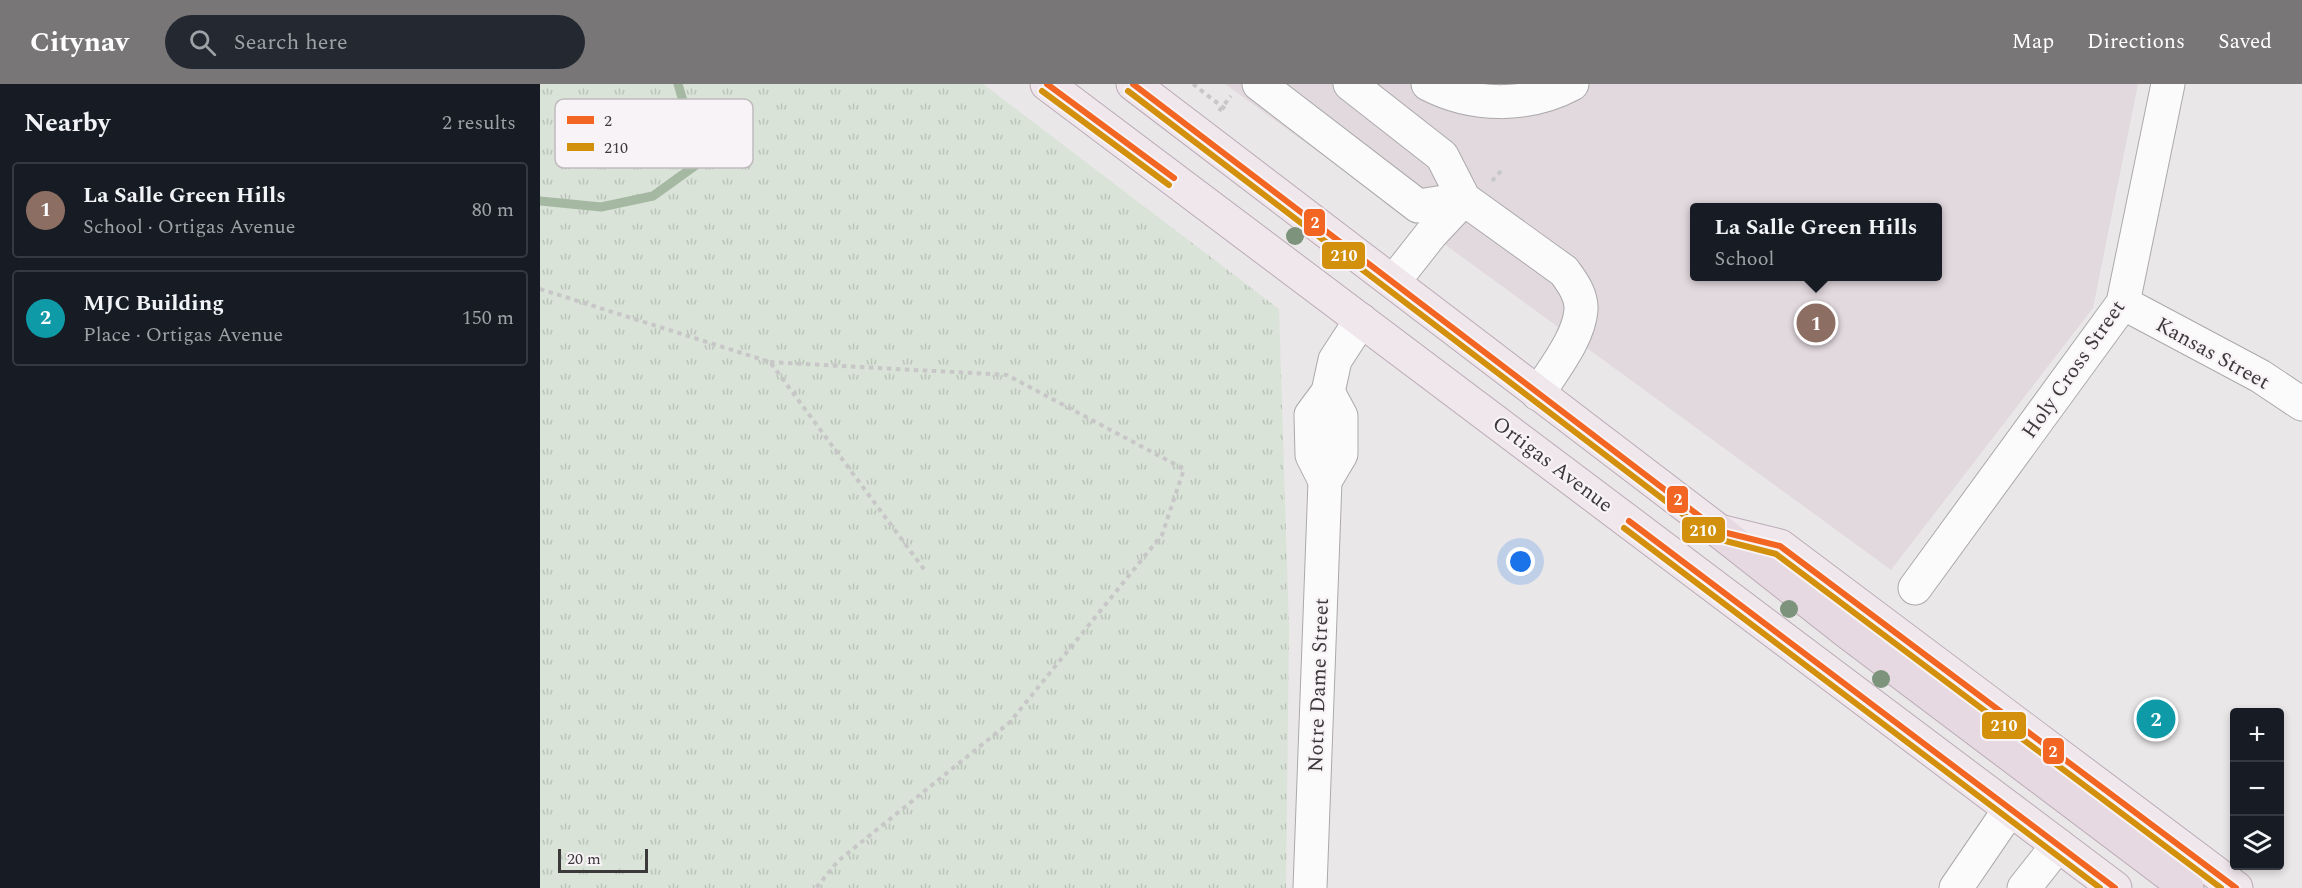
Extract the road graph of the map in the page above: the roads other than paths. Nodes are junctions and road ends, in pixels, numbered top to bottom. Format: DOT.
graph roads {
  1 [pos="1047,84"];
  2 [pos="1133,84"];
  3 [pos="1350,84"];
  4 [pos="1428,84"];
  5 [pos="1572,84"];
  6 [pos="2168,84"];
  7 [pos="1247,88"];
  8 [pos="1464,199"];
  9 [pos="1394,281"];
  10 [pos="2123,303"];
  11 [pos="1361,320"];
  12 [pos="1538,394"];
  13 [pos="2302,405"];
  14 [pos="1719,531"];
  15 [pos="1916,588"];
  16 [pos="2010,809"];
  17 [pos="2058,845"];
  18 [pos="1314,885"];
  19 [pos="1956,888"];
  20 [pos="2024,888"];
  21 [pos="2115,888"];
  22 [pos="2187,888"];
  23 [pos="2236,888"];
  1 -- 11 [label="main road, Ortigas Avenue"];
  2 -- 9 [label="main road"];
  3 -- 8 [label="street"];
  4 -- 5 [label="street"];
  6 -- 10 [label="street, Holy Cross Street"];
  7 -- 8 [label="street"];
  8 -- 9 [label="street"];
  8 -- 12 [label="street"];
  9 -- 12 [label="main road"];
  10 -- 13 [label="street, Kansas Street"];
  10 -- 15 [label="street, Holy Cross Street"];
  11 -- 16 [label="main road, Ortigas Avenue"];
  11 -- 18 [label="street, Notre Dame Street"];
  12 -- 14 [label="main road"];
  14 -- 22 [label="highway"];
  14 -- 23 [label="main road"];
  16 -- 17 [label="main road, Ortigas Avenue"];
  16 -- 19 [label="street"];
  17 -- 20 [label="street"];
  17 -- 21 [label="main road, Ortigas Avenue"];
}
